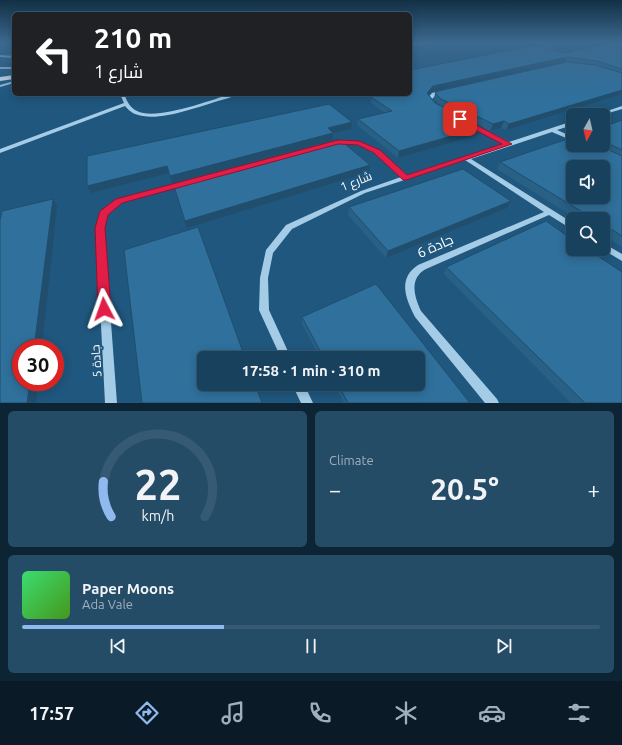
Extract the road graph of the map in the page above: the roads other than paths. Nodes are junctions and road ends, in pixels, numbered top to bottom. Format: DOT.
graph roads {
  1 [pos="0,68"];
  2 [pos="12,69"];
  3 [pos="12,69"];
  4 [pos="0,72"];
  5 [pos="12,77"];
  6 [pos="0,79"];
  7 [pos="12,83"];
  8 [pos="0,86"];
  9 [pos="450,90"];
  10 [pos="123,96"];
  11 [pos="229,96"];
  12 [pos="126,104"];
  13 [pos="437,107"];
  14 [pos="621,108"];
  15 [pos="610,111"];
  16 [pos="469,124"];
  17 [pos="566,125"];
  18 [pos="552,130"];
  19 [pos="566,136"];
  20 [pos="508,144"];
  21 [pos="325,146"];
  22 [pos="0,151"];
  23 [pos="466,158"];
  24 [pos="406,178"];
  25 [pos="194,181"];
  26 [pos="550,212"];
  27 [pos="566,222"];
  28 [pos="610,250"];
  29 [pos="622,258"];
  30 [pos="283,351"];
  31 [pos="301,391"];
  32 [pos="111,403"];
  33 [pos="307,403"];
  34 [pos="493,403"];
  1 -- 2 [label="street"];
  3 -- 4 [label="main road"];
  5 -- 6 [label="main road"];
  7 -- 8 [label="street"];
  9 -- 13 [label="street"];
  10 -- 12 [label="street"];
  11 -- 12 [label="street"];
  12 -- 22 [label="street"];
  14 -- 15 [label="street"];
  16 -- 20 [label="street"];
  17 -- 18 [label="street, شارع 1"];
  18 -- 19 [label="street"];
  18 -- 20 [label="street, شارع 1"];
  20 -- 23 [label="street, شارع 1"];
  21 -- 24 [label="street"];
  23 -- 24 [label="street, شارع 1"];
  23 -- 26 [label="street"];
  24 -- 30 [label="street, شارع 1"];
  25 -- 32 [label="street, جادة 5"];
  26 -- 27 [label="street"];
  26 -- 34 [label="street, جادة 6"];
  28 -- 29 [label="street"];
  31 -- 33 [label="street"];
}
